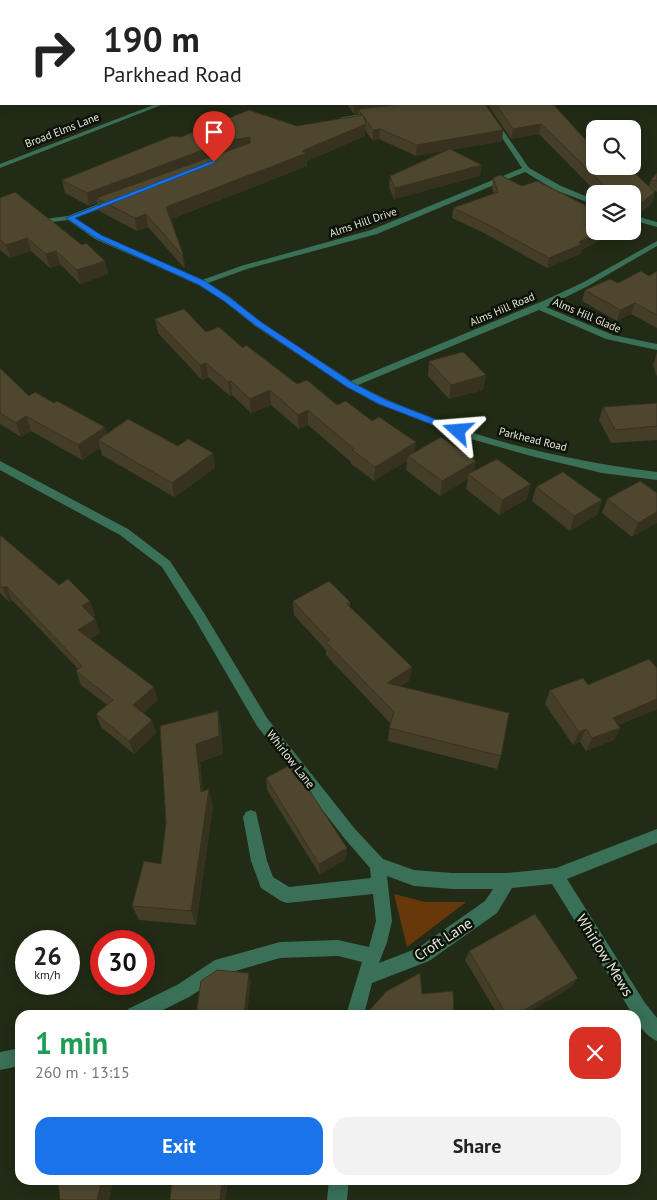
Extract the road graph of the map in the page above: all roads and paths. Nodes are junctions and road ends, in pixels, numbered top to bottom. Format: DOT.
graph roads {
  1 [pos="157,105"];
  2 [pos="477,105"];
  3 [pos="376,114"];
  4 [pos="342,118"];
  5 [pos="0,166"];
  6 [pos="526,169"];
  7 [pos="126,196"];
  8 [pos="586,199"];
  9 [pos="69,218"];
  10 [pos="641,220"];
  11 [pos="44,221"];
  12 [pos="657,225"];
  13 [pos="657,243"];
  14 [pos="202,283"];
  15 [pos="538,306"];
  16 [pos="657,347"];
  17 [pos="350,385"];
  18 [pos="0,465"];
  19 [pos="657,476"];
  20 [pos="251,817"];
  21 [pos="657,836"];
  22 [pos="378,865"];
  23 [pos="556,876"];
  24 [pos="507,881"];
  25 [pos="381,885"];
  26 [pos="374,956"];
  27 [pos="366,977"];
  28 [pos="144,1010"];
  29 [pos="356,1010"];
  30 [pos="640,1010"];
  31 [pos="641,1012"];
  32 [pos="657,1032"];
  33 [pos="15,1058"];
  34 [pos="0,1061"];
  35 [pos="338,1185"];
  36 [pos="336,1200"];
  1 -- 5 [label="street, Broad Elms Lane"];
  2 -- 6 [label="street"];
  3 -- 4 [label="street"];
  6 -- 8 [label="street"];
  6 -- 14 [label="street, Alms Hill Drive"];
  7 -- 9 [label="street"];
  9 -- 11 [label="street"];
  9 -- 14 [label="street, Parkhead Road"];
  10 -- 12 [label="street"];
  13 -- 15 [label="street, Alms Hill Road"];
  14 -- 17 [label="street, Parkhead Road"];
  15 -- 16 [label="street, Alms Hill Glade"];
  15 -- 17 [label="street, Alms Hill Road"];
  17 -- 19 [label="street, Parkhead Road"];
  18 -- 22 [label="street, Whirlow Lane"];
  20 -- 25 [label="street"];
  21 -- 23 [label="street, Whirlow Lane"];
  22 -- 24 [label="street, Whirlow Lane"];
  22 -- 25 [label="street"];
  23 -- 24 [label="street, Whirlow Lane"];
  23 -- 30 [label="street, Whirlow Mews"];
  24 -- 27 [label="street, Croft Lane"];
  25 -- 26 [label="street"];
  26 -- 27 [label="street"];
  26 -- 28 [label="street"];
  27 -- 29 [label="street"];
  31 -- 32 [label="street, Whirlow Mews"];
  33 -- 34 [label="street"];
  35 -- 36 [label="street"];
}
